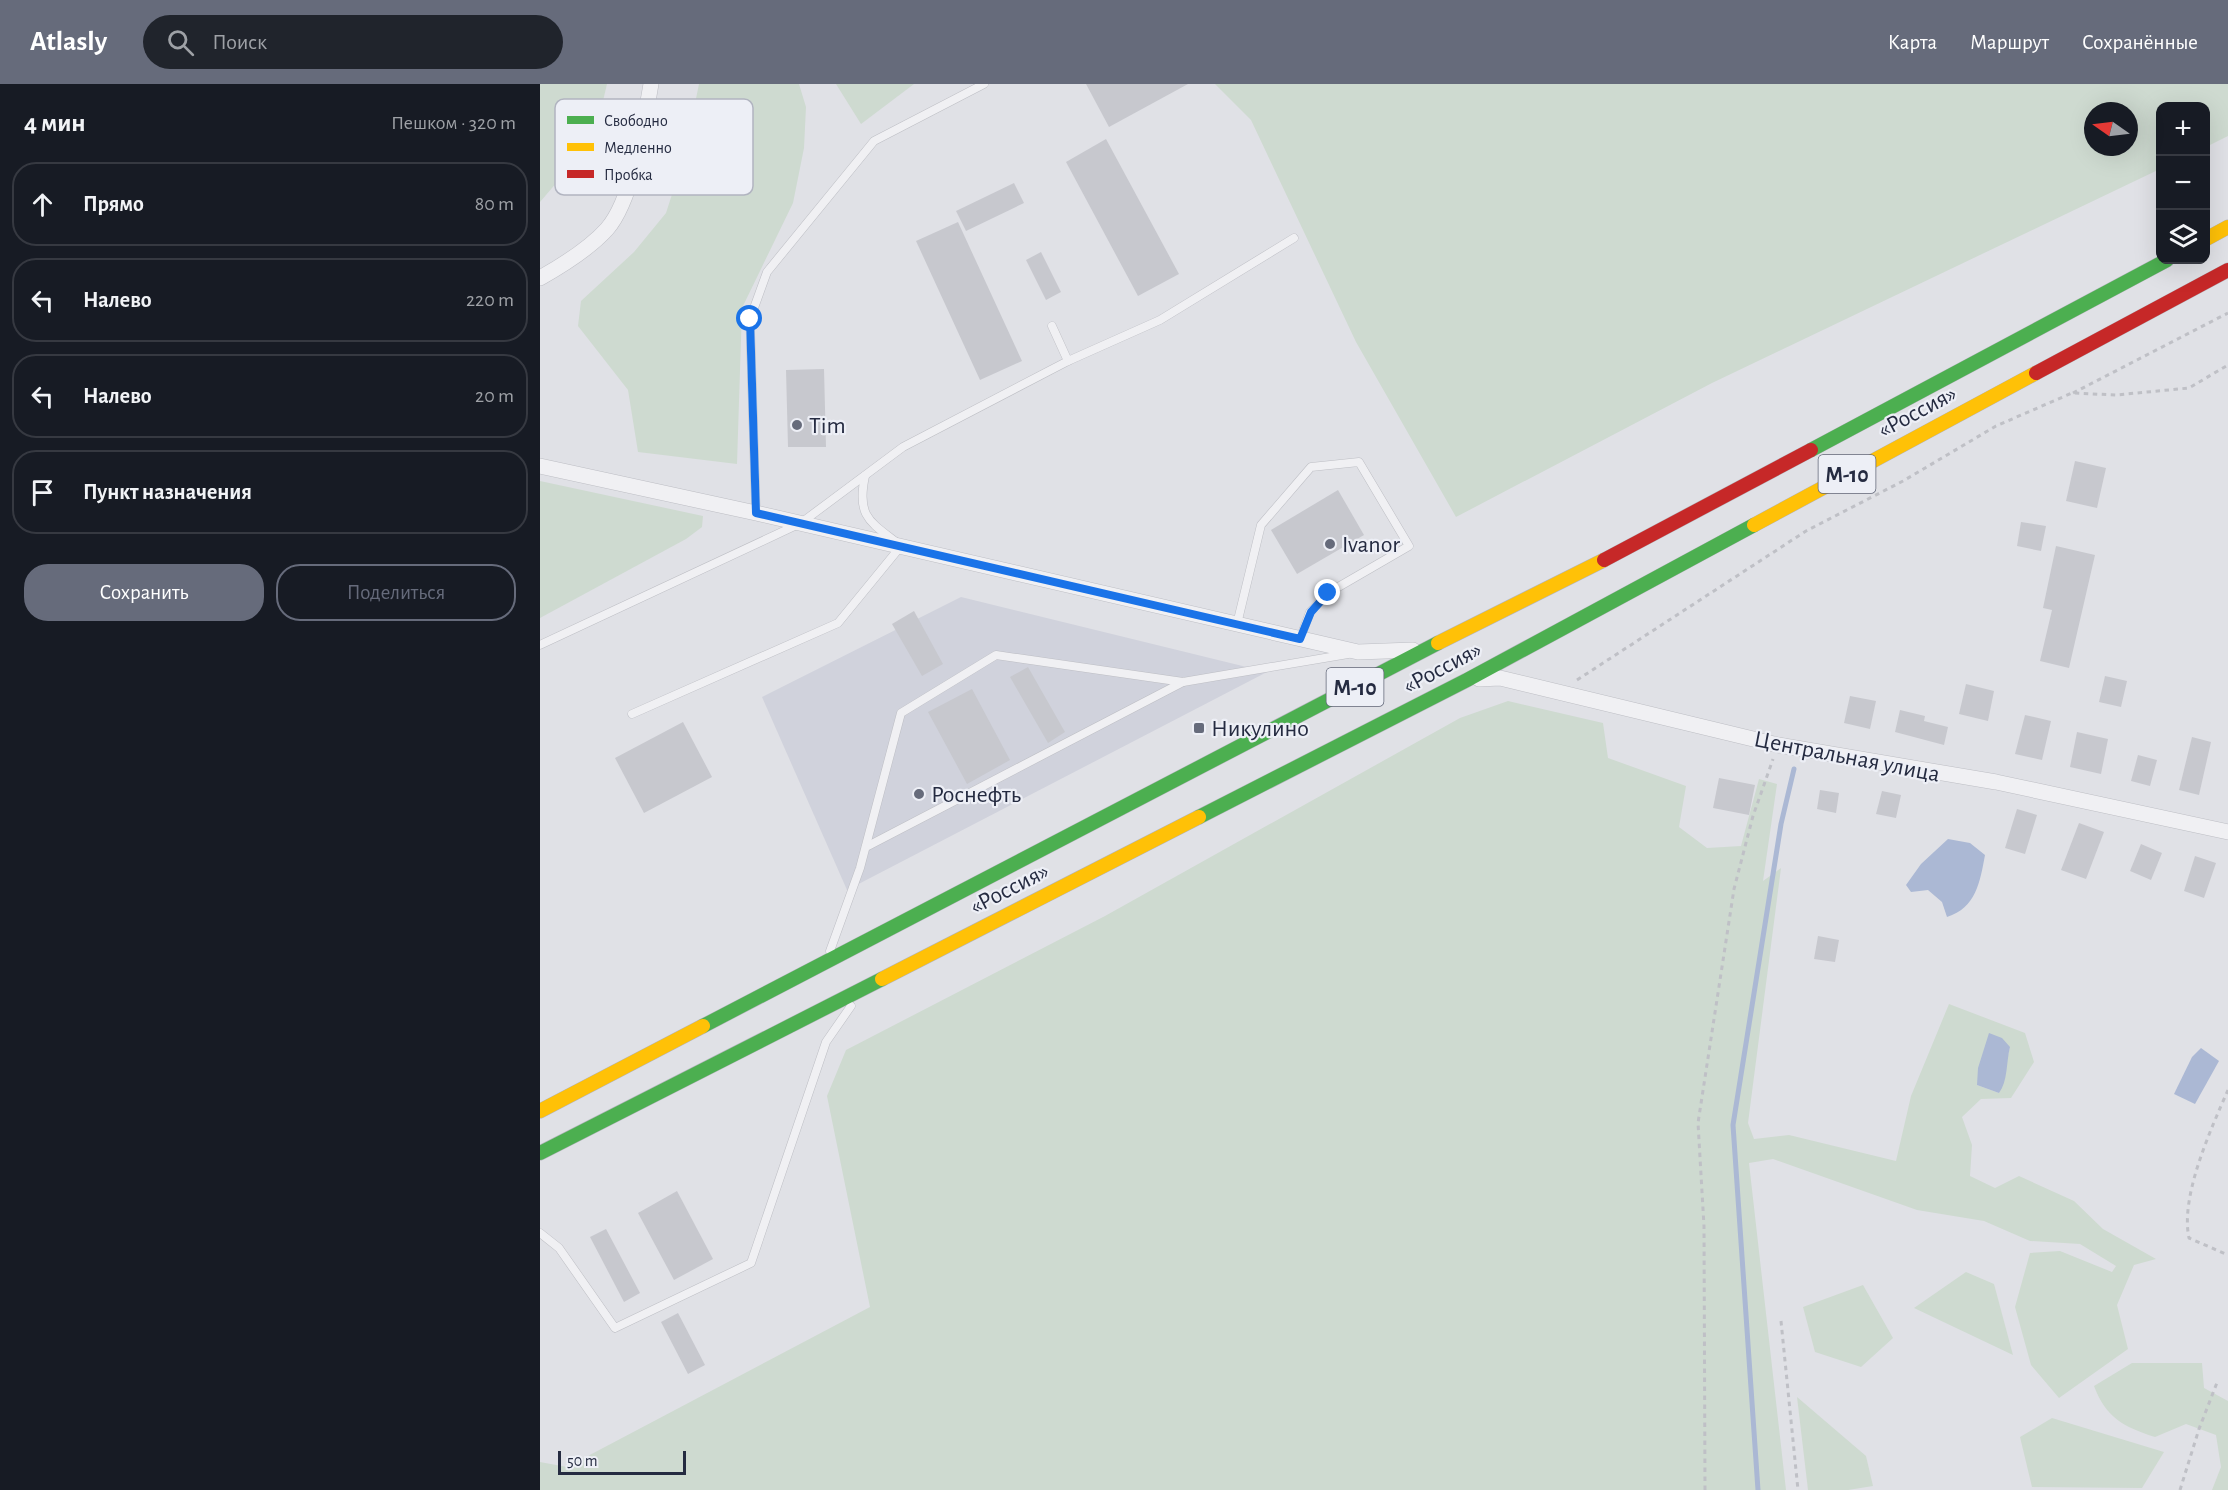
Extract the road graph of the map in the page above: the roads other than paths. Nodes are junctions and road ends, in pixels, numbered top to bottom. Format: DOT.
graph roads {
  1 [pos="651,84"];
  2 [pos="984,84"];
  3 [pos="648,99"];
  4 [pos="626,195"];
  5 [pos="2228,227"];
  6 [pos="2210,236"];
  7 [pos="1294,238"];
  8 [pos="2160,264"];
  9 [pos="2228,270"];
  10 [pos="540,278"];
  11 [pos="1052,326"];
  12 [pos="1068,362"];
  13 [pos="540,466"];
  14 [pos="865,475"];
  15 [pos="756,513"];
  16 [pos="801,523"];
  17 [pos="901,546"];
  18 [pos="1237,625"];
  19 [pos="1300,639"];
  20 [pos="540,645"];
  21 [pos="1428,648"];
  22 [pos="1358,652"];
  23 [pos="1467,680"];
  24 [pos="1183,682"];
  25 [pos="632,714"];
  26 [pos="2228,832"];
  27 [pos="866,847"];
  28 [pos="826,962"];
  29 [pos="869,985"];
  30 [pos="540,1111"];
  31 [pos="540,1153"];
  32 [pos="540,1233"];
  1 -- 3 [label="street"];
  2 -- 15 [label="lane"];
  4 -- 10 [label="street"];
  5 -- 6 [label="highway"];
  7 -- 12 [label="lane"];
  8 -- 21 [label="highway, «Россия» / М-10"];
  9 -- 23 [label="highway, «Россия» / М-10"];
  11 -- 12 [label="lane"];
  12 -- 14 [label="lane"];
  13 -- 15 [label="street"];
  14 -- 16 [label="lane"];
  14 -- 17 [label="lane"];
  15 -- 16 [label="street"];
  16 -- 17 [label="street"];
  16 -- 20 [label="lane"];
  17 -- 18 [label="street"];
  17 -- 25 [label="lane"];
  18 -- 19 [label="street"];
  18 -- 19 [label="lane"];
  19 -- 22 [label="street"];
  21 -- 22 [label="street"];
  21 -- 28 [label="highway, «Россия» / М-10"];
  22 -- 24 [label="lane"];
  23 -- 26 [label="street, Центральная улица"];
  23 -- 29 [label="highway, «Россия» / М-10"];
  24 -- 27 [label="lane"];
  24 -- 27 [label="lane"];
  27 -- 28 [label="lane"];
  28 -- 30 [label="highway, «Россия» / М-10"];
  29 -- 31 [label="highway, «Россия» / М-10"];
  29 -- 32 [label="lane"];
}
